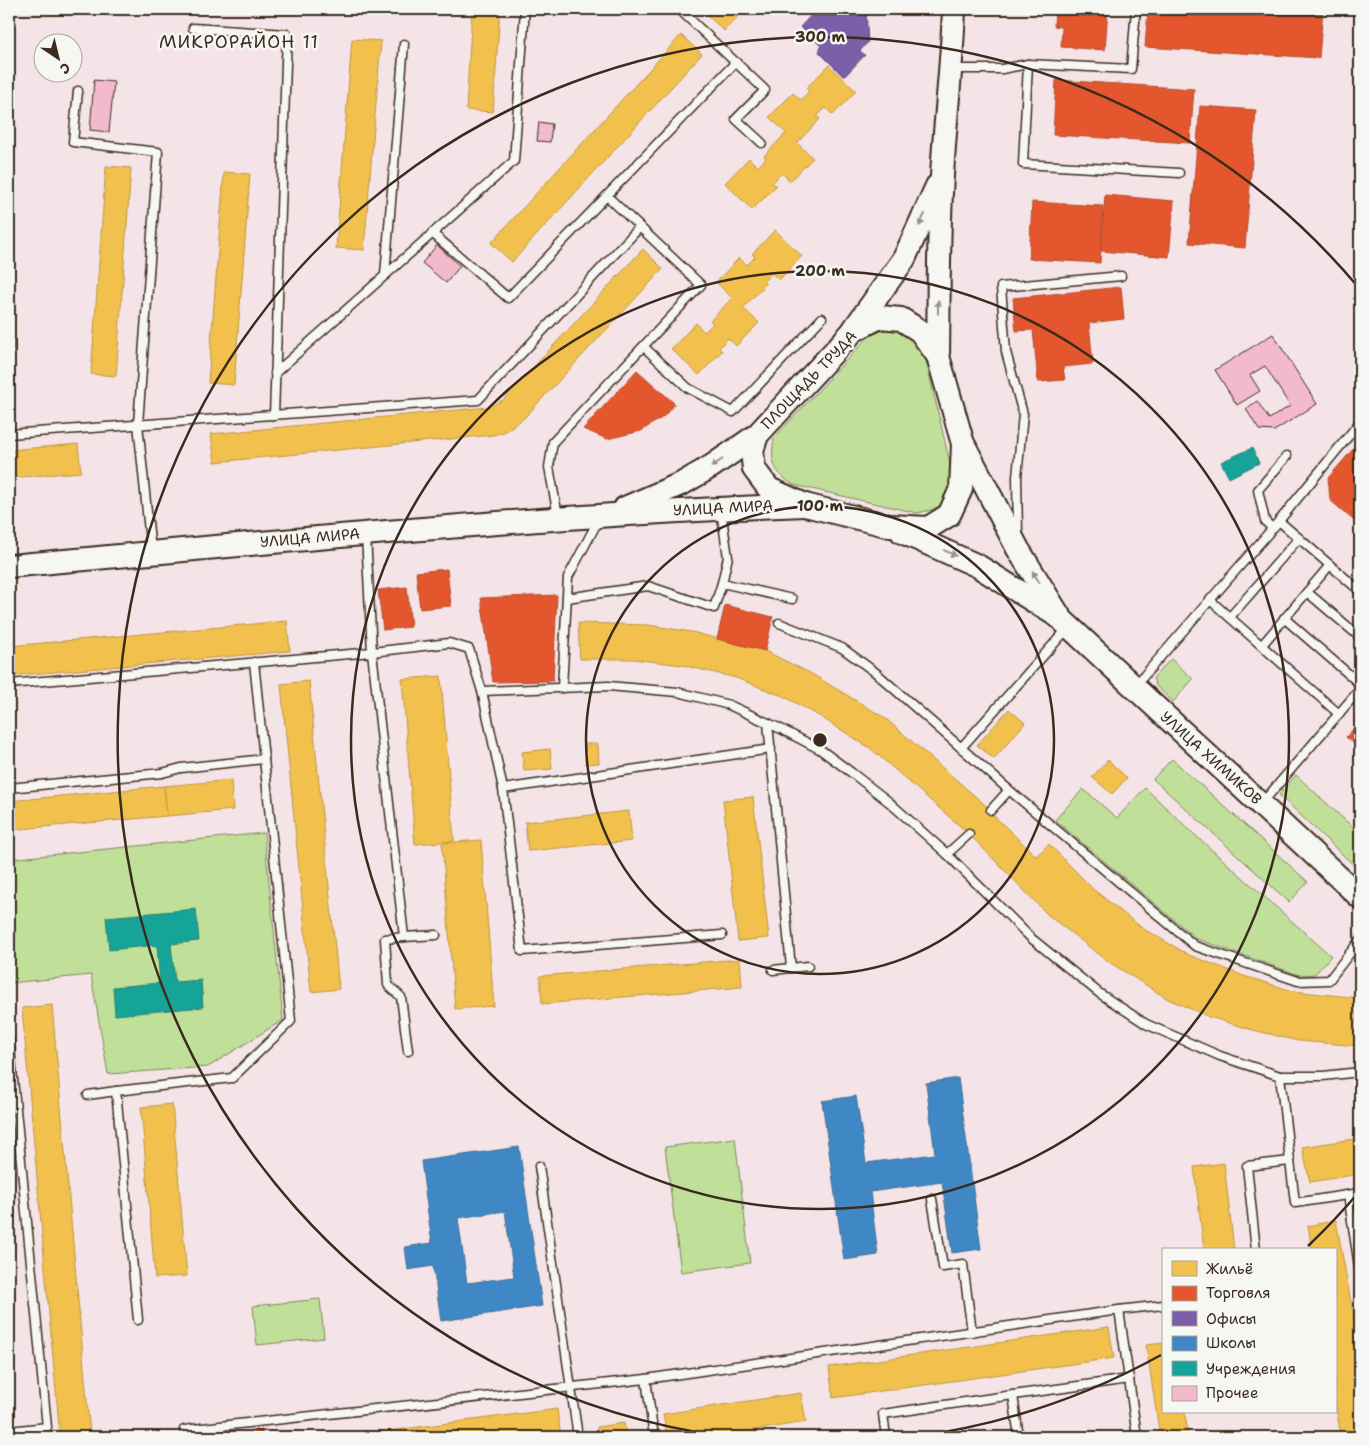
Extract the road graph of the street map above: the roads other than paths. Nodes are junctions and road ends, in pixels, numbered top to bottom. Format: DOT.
graph roads {
  1 [pos="525,9"];
  2 [pos="678,9"];
  3 [pos="954,9"];
  4 [pos="1136,9"];
  5 [pos="193,28"];
  6 [pos="404,44"];
  7 [pos="736,62"];
  8 [pos="1028,64"];
  9 [pos="952,69"];
  10 [pos="78,91"];
  11 [pos="762,144"];
  12 [pos="1179,173"];
  13 [pos="942,176"];
  14 [pos="607,196"];
  15 [pos="640,227"];
  16 [pos="432,233"];
  17 [pos="385,275"];
  18 [pos="1121,276"];
  19 [pos="822,318"];
  20 [pos="854,330"];
  21 [pos="644,347"];
  22 [pos="938,356"];
  23 [pos="275,373"];
  24 [pos="274,416"];
  25 [pos="1360,422"];
  26 [pos="138,424"];
  27 [pos="9,434"];
  28 [pos="757,434"];
  29 [pos="963,444"];
  30 [pos="1287,456"];
  31 [pos="805,505"];
  32 [pos="720,508"];
  33 [pos="606,515"];
  34 [pos="558,518"];
  35 [pos="1279,521"];
  36 [pos="890,526"];
  37 [pos="1272,528"];
  38 [pos="366,533"];
  39 [pos="1299,538"];
  40 [pos="1018,549"];
  41 [pos="151,553"];
  42 [pos="1330,565"];
  43 [pos="9,566"];
  44 [pos="722,583"];
  45 [pos="1360,591"];
  46 [pos="1307,592"];
  47 [pos="567,598"];
  48 [pos="792,600"];
  49 [pos="1210,600"];
  50 [pos="1230,617"];
  51 [pos="1284,618"];
  52 [pos="779,623"];
  53 [pos="1065,623"];
  54 [pos="1360,637"];
  55 [pos="1262,645"];
  56 [pos="372,652"];
  57 [pos="254,662"];
  58 [pos="9,684"];
  59 [pos="1360,684"];
  60 [pos="1134,687"];
  61 [pos="562,688"];
  62 [pos="1360,689"];
  63 [pos="482,691"];
  64 [pos="1339,714"];
  65 [pos="768,723"];
  66 [pos="962,748"];
  67 [pos="771,749"];
  68 [pos="264,760"];
  69 [pos="9,788"];
  70 [pos="503,789"];
  71 [pos="1009,790"];
  72 [pos="1262,804"];
  73 [pos="991,810"];
  74 [pos="969,834"];
  75 [pos="947,854"];
  76 [pos="1360,898"];
  77 [pos="436,935"];
  78 [pos="722,935"];
  79 [pos="404,937"];
  80 [pos="1360,940"];
  81 [pos="808,966"];
  82 [pos="791,968"];
  83 [pos="773,970"];
  84 [pos="9,1038"];
  85 [pos="408,1051"];
  86 [pos="1360,1072"];
  87 [pos="1280,1076"];
  88 [pos="116,1091"];
  89 [pos="88,1095"];
  90 [pos="1290,1161"];
  91 [pos="540,1166"];
  92 [pos="1360,1193"];
  93 [pos="1348,1195"];
  94 [pos="932,1199"];
  95 [pos="1256,1248"];
  96 [pos="1360,1274"];
  97 [pos="1162,1305"];
  98 [pos="1119,1310"];
  99 [pos="138,1320"];
  100 [pos="972,1332"];
  101 [pos="646,1379"];
  102 [pos="1129,1379"];
  103 [pos="571,1388"];
  104 [pos="1013,1395"];
  105 [pos="184,1430"];
  106 [pos="9,1431"];
  107 [pos="578,1437"];
  108 [pos="654,1437"];
  109 [pos="886,1437"];
  110 [pos="1019,1437"];
  111 [pos="1137,1437"];
  1 -- 16 [label="lane"];
  2 -- 7 [label="lane"];
  3 -- 9 [label="street"];
  4 -- 8 [label="lane"];
  5 -- 23 [label="lane"];
  6 -- 17 [label="lane"];
  7 -- 11 [label="lane"];
  7 -- 14 [label="lane"];
  8 -- 9 [label="lane"];
  8 -- 12 [label="lane"];
  9 -- 13 [label="street"];
  10 -- 26 [label="lane"];
  13 -- 20 [label="street, one-way"];
  22 -- 13 [label="street, one-way"];
  14 -- 15 [label="lane"];
  14 -- 16 [label="lane"];
  15 -- 21 [label="lane"];
  15 -- 24 [label="lane"];
  16 -- 17 [label="lane"];
  17 -- 23 [label="lane"];
  18 -- 40 [label="lane"];
  19 -- 21 [label="lane"];
  20 -- 22 [label="street, ПЛОЩАДЬ ТРУДА"];
  20 -- 28 [label="street, ПЛОЩАДЬ ТРУДА"];
  21 -- 34 [label="lane"];
  22 -- 29 [label="street, ПЛОЩАДЬ ТРУДА"];
  23 -- 24 [label="lane"];
  24 -- 26 [label="lane"];
  25 -- 35 [label="lane"];
  26 -- 27 [label="lane"];
  26 -- 41 [label="lane"];
  28 -- 31 [label="street, ПЛОЩАДЬ ТРУДА"];
  28 -- 33 [label="street, УЛИЦА МИРА, one-way"];
  29 -- 36 [label="street, ПЛОЩАДЬ ТРУДА"];
  29 -- 40 [label="street, УЛИЦА ХИМИКОВ"];
  30 -- 37 [label="lane"];
  31 -- 32 [label="street, УЛИЦА МИРА"];
  31 -- 36 [label="street, ПЛОЩАДЬ ТРУДА"];
  32 -- 33 [label="street, УЛИЦА МИРА"];
  32 -- 44 [label="lane"];
  33 -- 34 [label="street, УЛИЦА МИРА"];
  33 -- 47 [label="lane"];
  34 -- 38 [label="street, УЛИЦА МИРА"];
  35 -- 37 [label="lane"];
  35 -- 39 [label="lane"];
  36 -- 53 [label="street, УЛИЦА ХИМИКОВ, one-way"];
  37 -- 49 [label="lane"];
  38 -- 41 [label="street, УЛИЦА МИРА"];
  38 -- 56 [label="lane"];
  39 -- 42 [label="lane"];
  39 -- 50 [label="lane"];
  53 -- 40 [label="street, УЛИЦА ХИМИКОВ, one-way"];
  41 -- 43 [label="street, УЛИЦА МИРА"];
  42 -- 45 [label="lane"];
  42 -- 46 [label="lane"];
  44 -- 47 [label="lane"];
  44 -- 48 [label="lane"];
  46 -- 51 [label="lane"];
  46 -- 54 [label="lane"];
  47 -- 61 [label="lane"];
  49 -- 50 [label="lane"];
  49 -- 60 [label="lane"];
  50 -- 55 [label="lane"];
  51 -- 55 [label="lane"];
  51 -- 59 [label="lane"];
  52 -- 66 [label="lane"];
  53 -- 60 [label="street, УЛИЦА ХИМИКОВ"];
  53 -- 66 [label="lane"];
  55 -- 64 [label="lane"];
  56 -- 57 [label="lane"];
  56 -- 63 [label="lane"];
  56 -- 79 [label="lane"];
  57 -- 58 [label="lane"];
  57 -- 68 [label="lane"];
  60 -- 72 [label="street, УЛИЦА ХИМИКОВ"];
  61 -- 63 [label="lane"];
  61 -- 65 [label="lane"];
  62 -- 64 [label="lane"];
  63 -- 70 [label="lane"];
  64 -- 72 [label="lane"];
  65 -- 67 [label="lane"];
  65 -- 75 [label="lane"];
  66 -- 71 [label="lane"];
  67 -- 70 [label="lane"];
  67 -- 82 [label="lane"];
  68 -- 69 [label="lane"];
  68 -- 88 [label="lane"];
  70 -- 78 [label="lane"];
  71 -- 73 [label="lane"];
  71 -- 80 [label="lane"];
  72 -- 76 [label="street, УЛИЦА ХИМИКОВ"];
  74 -- 75 [label="lane"];
  75 -- 87 [label="lane"];
  77 -- 79 [label="lane"];
  79 -- 85 [label="lane"];
  81 -- 82 [label="lane"];
  82 -- 83 [label="lane"];
  84 -- 106 [label="lane"];
  86 -- 87 [label="lane"];
  87 -- 90 [label="lane"];
  88 -- 89 [label="lane"];
  88 -- 99 [label="lane"];
  90 -- 93 [label="lane"];
  90 -- 95 [label="lane"];
  91 -- 103 [label="lane"];
  92 -- 93 [label="lane"];
  93 -- 96 [label="lane"];
  94 -- 100 [label="lane"];
  97 -- 98 [label="lane"];
  98 -- 100 [label="lane"];
  98 -- 102 [label="lane"];
  100 -- 101 [label="lane"];
  101 -- 103 [label="lane"];
  101 -- 108 [label="lane"];
  102 -- 104 [label="lane"];
  102 -- 111 [label="lane"];
  103 -- 105 [label="lane"];
  103 -- 107 [label="lane"];
  104 -- 109 [label="lane"];
  104 -- 110 [label="lane"];
}
